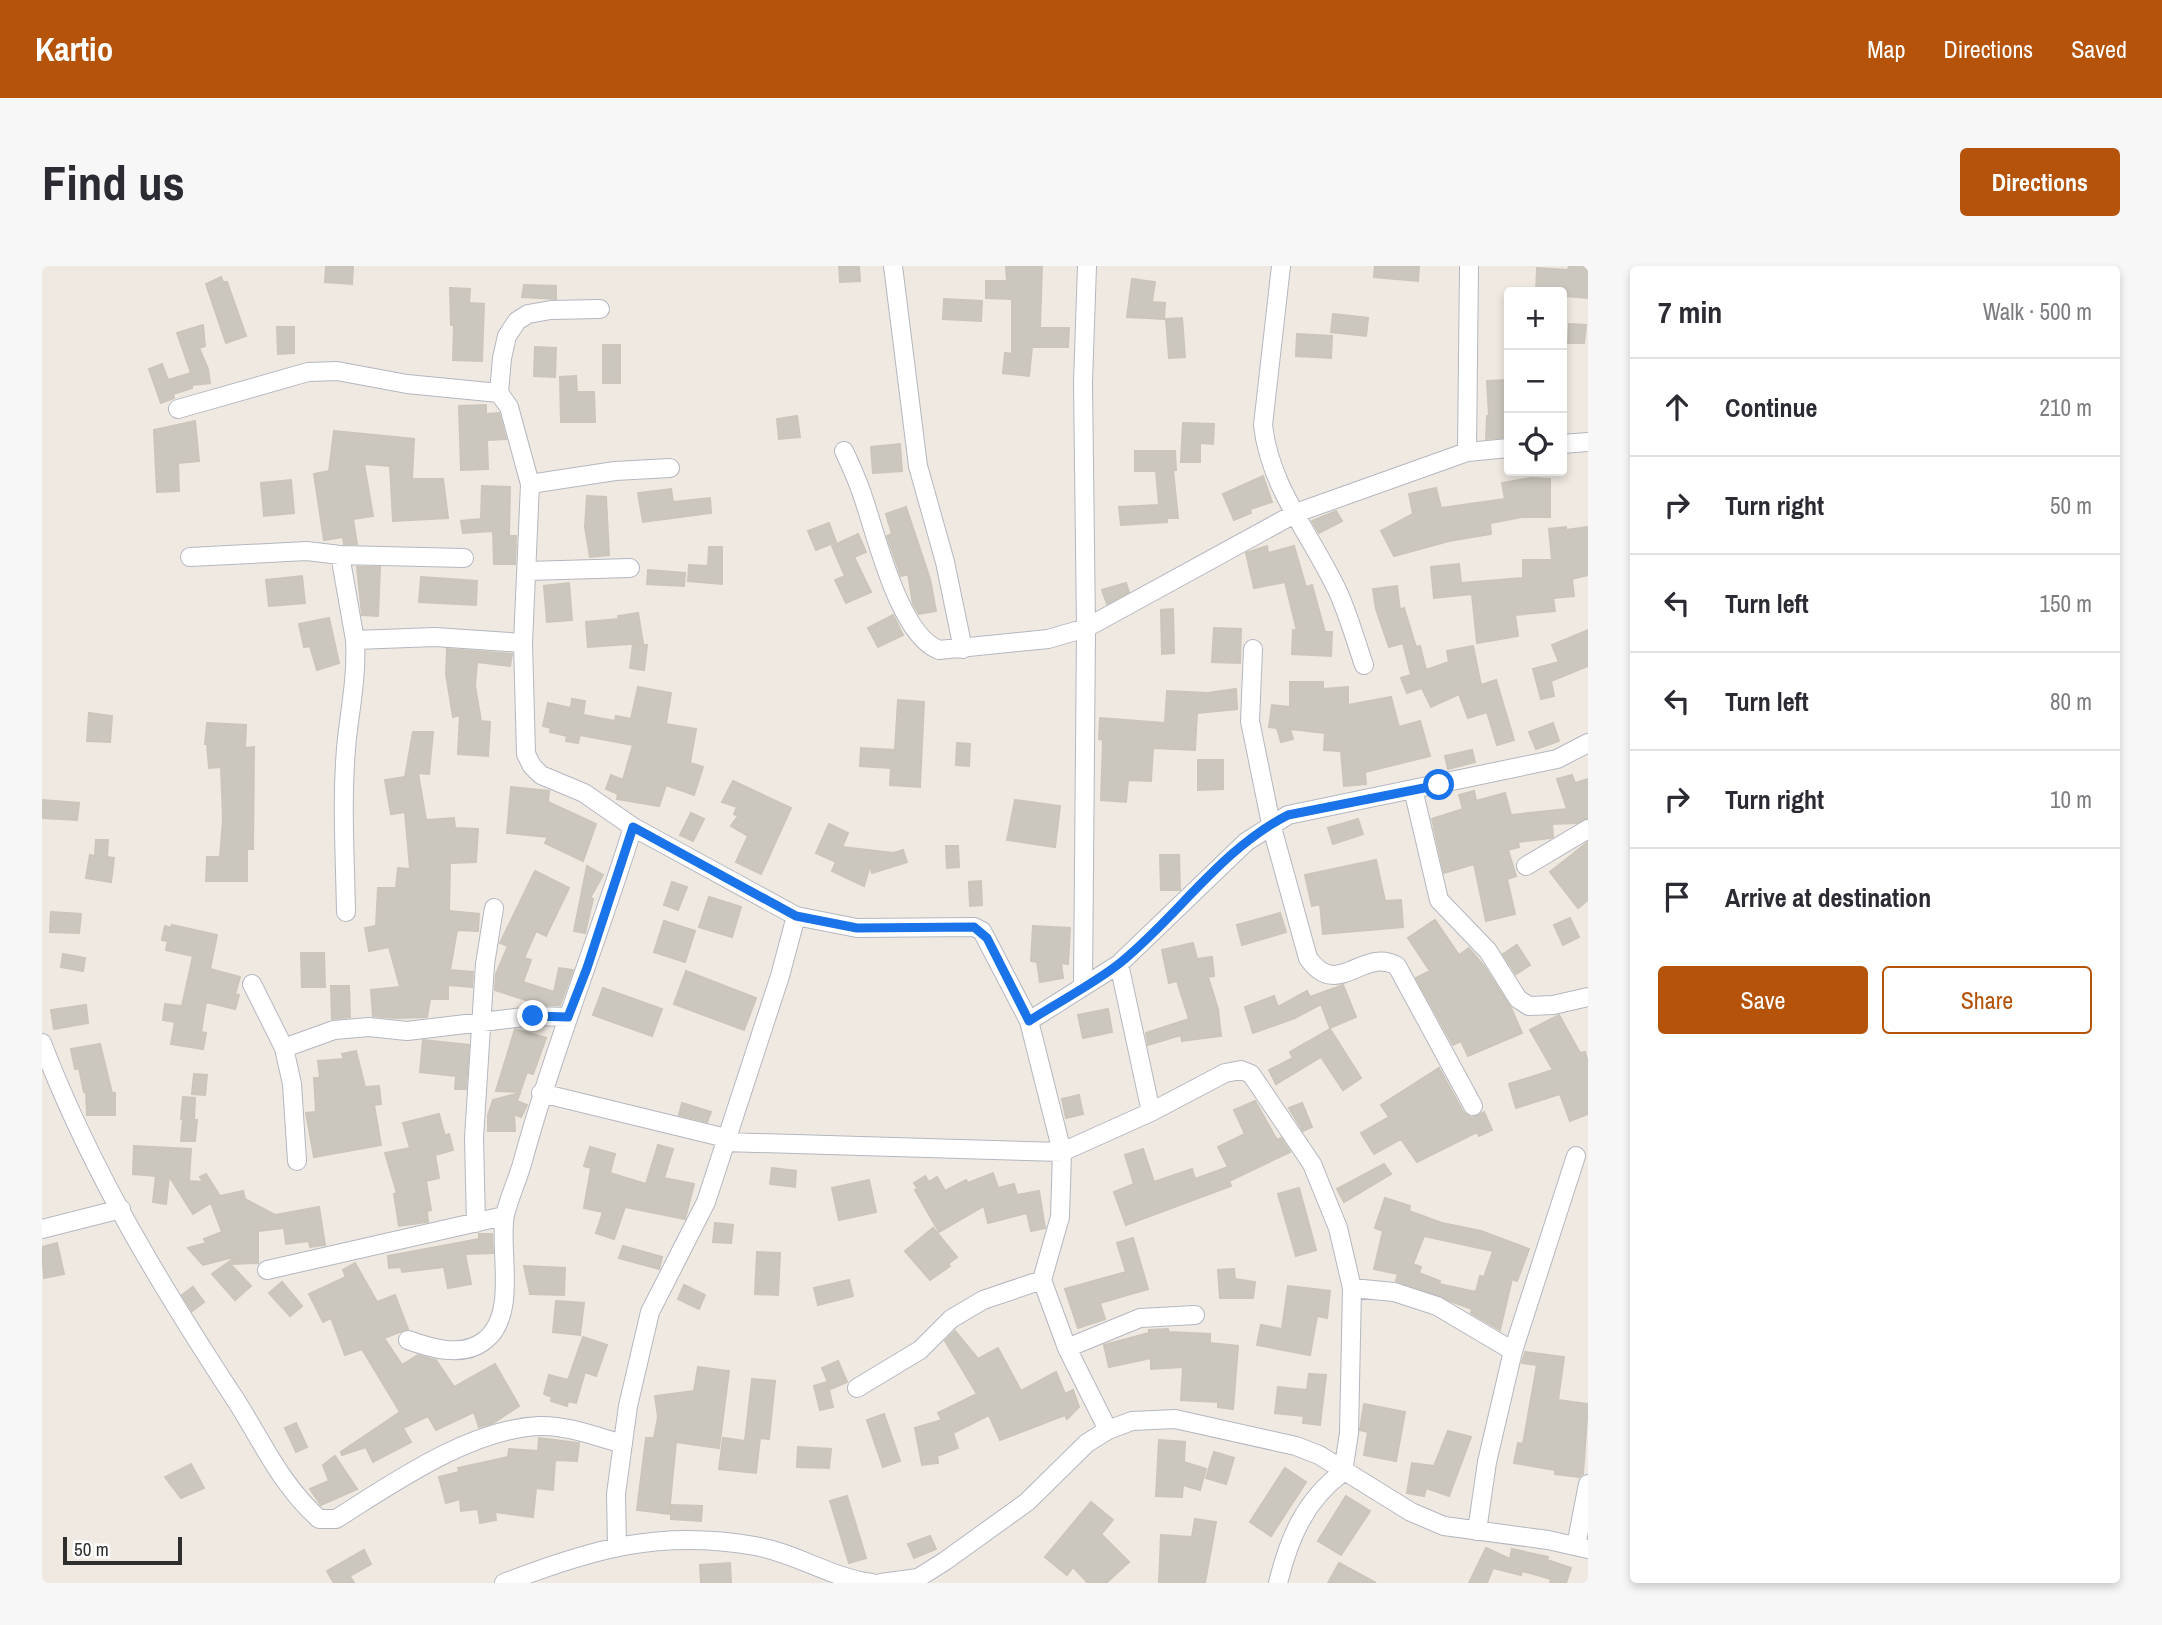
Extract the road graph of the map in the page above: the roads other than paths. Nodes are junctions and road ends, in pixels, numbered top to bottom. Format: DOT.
graph roads {
  1 [pos="892,266"];
  2 [pos="1087,266"];
  3 [pos="1281,266"];
  4 [pos="1469,266"];
  5 [pos="600,309"];
  6 [pos="499,393"];
  7 [pos="178,409"];
  8 [pos="1588,442"];
  9 [pos="1567,444"];
  10 [pos="1504,448"];
  11 [pos="844,451"];
  12 [pos="1467,452"];
  13 [pos="670,468"];
  14 [pos="530,484"];
  15 [pos="1296,513"];
  16 [pos="340,555"];
  17 [pos="190,557"];
  18 [pos="464,558"];
  19 [pos="630,568"];
  20 [pos="527,572"];
  21 [pos="1086,628"];
  22 [pos="355,640"];
  23 [pos="523,643"];
  24 [pos="963,649"];
  25 [pos="1253,649"];
  26 [pos="1364,666"];
  27 [pos="1588,743"];
  28 [pos="1413,789"];
  29 [pos="1271,824"];
  30 [pos="633,827"];
  31 [pos="1588,829"];
  32 [pos="1526,866"];
  33 [pos="494,908"];
  34 [pos="346,912"];
  35 [pos="796,916"];
  36 [pos="1119,964"];
  37 [pos="252,984"];
  38 [pos="1083,986"];
  39 [pos="1588,996"];
  40 [pos="568,1017"];
  41 [pos="484,1021"];
  42 [pos="1029,1021"];
  43 [pos="42,1043"];
  44 [pos="284,1048"];
  45 [pos="541,1093"];
  46 [pos="1473,1106"];
  47 [pos="1151,1112"];
  48 [pos="726,1140"];
  49 [pos="1062,1152"];
  50 [pos="1576,1156"];
  51 [pos="297,1161"];
  52 [pos="475,1202"];
  53 [pos="121,1209"];
  54 [pos="504,1216"];
  55 [pos="476,1223"];
  56 [pos="42,1230"];
  57 [pos="267,1270"];
  58 [pos="1042,1280"];
  59 [pos="1352,1289"];
  60 [pos="1195,1315"];
  61 [pos="408,1340"];
  62 [pos="1067,1348"];
  63 [pos="1513,1351"];
  64 [pos="857,1388"];
  65 [pos="1108,1430"];
  66 [pos="623,1444"];
  67 [pos="1343,1472"];
  68 [pos="1588,1484"];
  69 [pos="1477,1531"];
  70 [pos="617,1545"];
  71 [pos="1582,1548"];
  72 [pos="919,1581"];
  73 [pos="505,1583"];
  74 [pos="872,1583"];
  75 [pos="881,1583"];
  76 [pos="1278,1583"];
  1 -- 24 [label="street"];
  2 -- 21 [label="street"];
  3 -- 15 [label="street"];
  4 -- 12 [label="street"];
  5 -- 6 [label="street"];
  6 -- 7 [label="street"];
  6 -- 14 [label="street"];
  8 -- 9 [label="street"];
  10 -- 12 [label="street"];
  11 -- 24 [label="street"];
  12 -- 15 [label="street"];
  13 -- 14 [label="street"];
  14 -- 20 [label="street"];
  15 -- 21 [label="street"];
  15 -- 26 [label="street"];
  16 -- 17 [label="street"];
  16 -- 18 [label="street"];
  16 -- 22 [label="street"];
  19 -- 20 [label="street"];
  20 -- 23 [label="street"];
  21 -- 24 [label="street"];
  21 -- 38 [label="street"];
  22 -- 23 [label="street"];
  22 -- 34 [label="street"];
  23 -- 30 [label="street"];
  25 -- 29 [label="street"];
  27 -- 28 [label="street"];
  28 -- 29 [label="street"];
  28 -- 39 [label="street"];
  29 -- 36 [label="street"];
  29 -- 46 [label="street"];
  30 -- 35 [label="street"];
  30 -- 40 [label="street"];
  31 -- 32 [label="street"];
  33 -- 41 [label="street"];
  35 -- 42 [label="street"];
  35 -- 48 [label="street"];
  36 -- 38 [label="street"];
  36 -- 47 [label="street"];
  37 -- 44 [label="street"];
  38 -- 42 [label="street"];
  40 -- 41 [label="street"];
  40 -- 45 [label="street"];
  41 -- 44 [label="street"];
  41 -- 52 [label="street"];
  42 -- 49 [label="street"];
  43 -- 53 [label="street"];
  44 -- 51 [label="street"];
  45 -- 48 [label="street"];
  45 -- 54 [label="street"];
  47 -- 49 [label="street"];
  47 -- 59 [label="street"];
  48 -- 49 [label="street"];
  48 -- 66 [label="street"];
  49 -- 58 [label="street"];
  50 -- 63 [label="street"];
  52 -- 54 [label="street"];
  52 -- 55 [label="street"];
  53 -- 56 [label="street"];
  53 -- 66 [label="street"];
  54 -- 55 [label="street"];
  54 -- 61 [label="street"];
  55 -- 57 [label="street"];
  58 -- 62 [label="street"];
  58 -- 64 [label="street"];
  59 -- 63 [label="street"];
  59 -- 67 [label="street"];
  60 -- 62 [label="street"];
  62 -- 65 [label="street"];
  63 -- 69 [label="street"];
  65 -- 67 [label="street"];
  65 -- 72 [label="street"];
  66 -- 70 [label="street"];
  67 -- 69 [label="street"];
  67 -- 76 [label="street"];
  68 -- 71 [label="street"];
  69 -- 71 [label="street"];
  70 -- 73 [label="street"];
  70 -- 74 [label="street"];
  72 -- 75 [label="street"];
}
